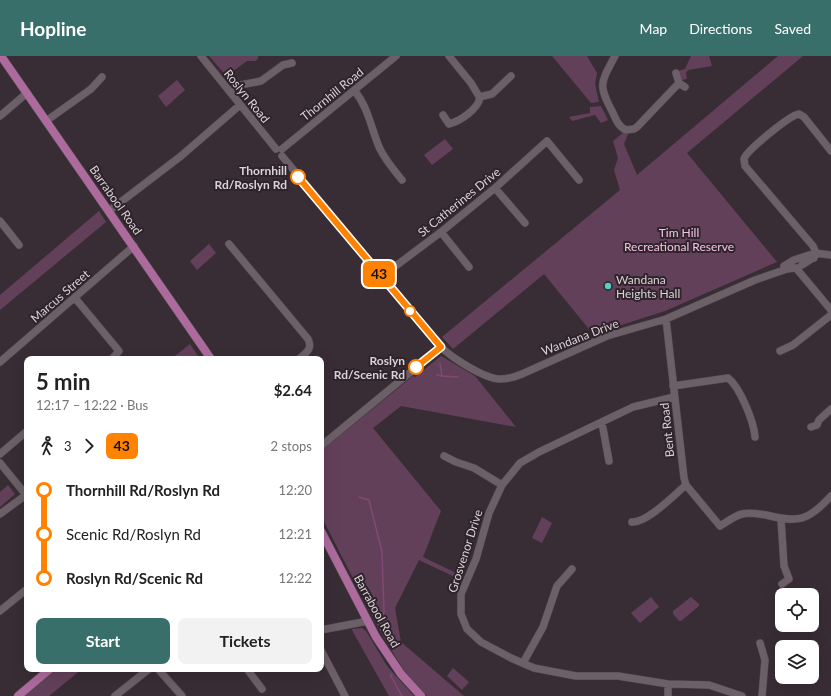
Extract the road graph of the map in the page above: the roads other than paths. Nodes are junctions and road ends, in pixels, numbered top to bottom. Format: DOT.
graph roads {
  1 [pos="1,56"];
  2 [pos="201,56"];
  3 [pos="396,56"];
  4 [pos="449,56"];
  5 [pos="615,56"];
  6 [pos="292,63"];
  7 [pos="676,72"];
  8 [pos="510,76"];
  9 [pos="102,77"];
  10 [pos="354,90"];
  11 [pos="27,93"];
  12 [pos="231,93"];
  13 [pos="479,97"];
  14 [pos="240,105"];
  15 [pos="443,115"];
  16 [pos="0,116"];
  17 [pos="46,121"];
  18 [pos="831,151"];
  19 [pos="280,152"];
  20 [pos="402,180"];
  21 [pos="579,180"];
  22 [pos="495,188"];
  23 [pos="109,211"];
  24 [pos="0,221"];
  25 [pos="525,223"];
  26 [pos="441,232"];
  27 [pos="229,244"];
  28 [pos="19,245"];
  29 [pos="134,246"];
  30 [pos="814,255"];
  31 [pos="831,256"];
  32 [pos="796,259"];
  33 [pos="469,267"];
  34 [pos="799,267"];
  35 [pos="381,277"];
  36 [pos="755,280"];
  37 [pos="75,298"];
  38 [pos="831,310"];
  39 [pos="831,315"];
  40 [pos="666,319"];
  41 [pos="441,347"];
  42 [pos="780,351"];
  43 [pos="115,356"];
  44 [pos="209,356"];
  45 [pos="302,356"];
  46 [pos="0,362"];
  47 [pos="673,386"];
  48 [pos="674,397"];
  49 [pos="831,409"];
  50 [pos="602,423"];
  51 [pos="817,427"];
  52 [pos="24,434"];
  53 [pos="755,437"];
  54 [pos="324,444"];
  55 [pos="0,454"];
  56 [pos="444,456"];
  57 [pos="609,461"];
  58 [pos="0,463"];
  59 [pos="502,485"];
  60 [pos="686,485"];
  61 [pos="24,493"];
  62 [pos="831,496"];
  63 [pos="24,497"];
  64 [pos="0,514"];
  65 [pos="781,519"];
  66 [pos="632,522"];
  67 [pos="324,537"];
  68 [pos="572,570"];
  69 [pos="782,584"];
  70 [pos="24,592"];
  71 [pos="0,611"];
  72 [pos="368,621"];
  73 [pos="324,629"];
  74 [pos="760,643"];
  75 [pos="324,656"];
  76 [pos="523,663"];
  77 [pos="46,672"];
  78 [pos="145,672"];
  79 [pos="161,672"];
  80 [pos="249,672"];
  81 [pos="668,684"];
  82 [pos="262,689"];
  83 [pos="18,696"];
  84 [pos="115,696"];
  85 [pos="182,696"];
  86 [pos="345,696"];
  87 [pos="421,696"];
  88 [pos="668,696"];
  89 [pos="742,696"];
  90 [pos="762,696"];
  1 -- 11 [label="main road, Barrabool Road"];
  2 -- 12 [label="street, Roslyn Road"];
  3 -- 10 [label="street, Thornhill Road"];
  4 -- 13 [label="street"];
  5 -- 7 [label="street"];
  6 -- 12 [label="street"];
  8 -- 13 [label="street"];
  9 -- 17 [label="street"];
  10 -- 19 [label="street, Thornhill Road"];
  10 -- 20 [label="street"];
  11 -- 16 [label="street"];
  11 -- 17 [label="main road, Barrabool Road"];
  12 -- 14 [label="street, Roslyn Road"];
  13 -- 15 [label="street"];
  14 -- 19 [label="street, Roslyn Road"];
  14 -- 23 [label="street"];
  17 -- 23 [label="main road, Barrabool Road"];
  18 -- 30 [label="street"];
  19 -- 35 [label="street, Roslyn Road"];
  21 -- 22 [label="street, St Catherines Drive"];
  22 -- 25 [label="street"];
  22 -- 26 [label="street, St Catherines Drive"];
  23 -- 29 [label="main road, Barrabool Road"];
  24 -- 28 [label="street"];
  26 -- 33 [label="street"];
  26 -- 35 [label="street, St Catherines Drive"];
  27 -- 45 [label="street"];
  29 -- 37 [label="street, Marcus Street"];
  29 -- 44 [label="main road, Barrabool Road"];
  30 -- 31 [label="street, Wandana Drive"];
  30 -- 32 [label="street, Wandana Drive"];
  30 -- 34 [label="street, Wandana Drive"];
  32 -- 34 [label="street"];
  32 -- 36 [label="street, Wandana Drive"];
  34 -- 36 [label="street, Wandana Drive"];
  34 -- 38 [label="street"];
  35 -- 41 [label="street, Roslyn Road"];
  36 -- 40 [label="street, Wandana Drive"];
  37 -- 43 [label="street"];
  37 -- 46 [label="street, Marcus Street"];
  39 -- 42 [label="street"];
  40 -- 41 [label="street, Wandana Drive"];
  40 -- 47 [label="street, Bent Road"];
  41 -- 54 [label="street"];
  47 -- 48 [label="street, Bent Road"];
  47 -- 53 [label="street"];
  48 -- 50 [label="street, Grosvenor Drive"];
  48 -- 60 [label="street, Bent Road"];
  49 -- 51 [label="street"];
  50 -- 57 [label="street"];
  50 -- 59 [label="street, Grosvenor Drive"];
  52 -- 55 [label="street"];
  56 -- 59 [label="street"];
  58 -- 61 [label="street"];
  59 -- 76 [label="street, Grosvenor Drive"];
  60 -- 65 [label="street, Bent Road"];
  60 -- 66 [label="street"];
  62 -- 65 [label="street"];
  63 -- 64 [label="street"];
  65 -- 69 [label="street"];
  67 -- 72 [label="main road, Barrabool Road"];
  68 -- 76 [label="street"];
  70 -- 71 [label="street"];
  72 -- 73 [label="street"];
  72 -- 87 [label="main road, Barrabool Road"];
  74 -- 90 [label="street"];
  75 -- 86 [label="street"];
  76 -- 81 [label="street, Grosvenor Drive"];
  77 -- 83 [label="main road"];
  78 -- 84 [label="street"];
  79 -- 85 [label="street"];
  80 -- 82 [label="street"];
  81 -- 88 [label="street"];
  81 -- 89 [label="street, Grosvenor Drive"];
}
